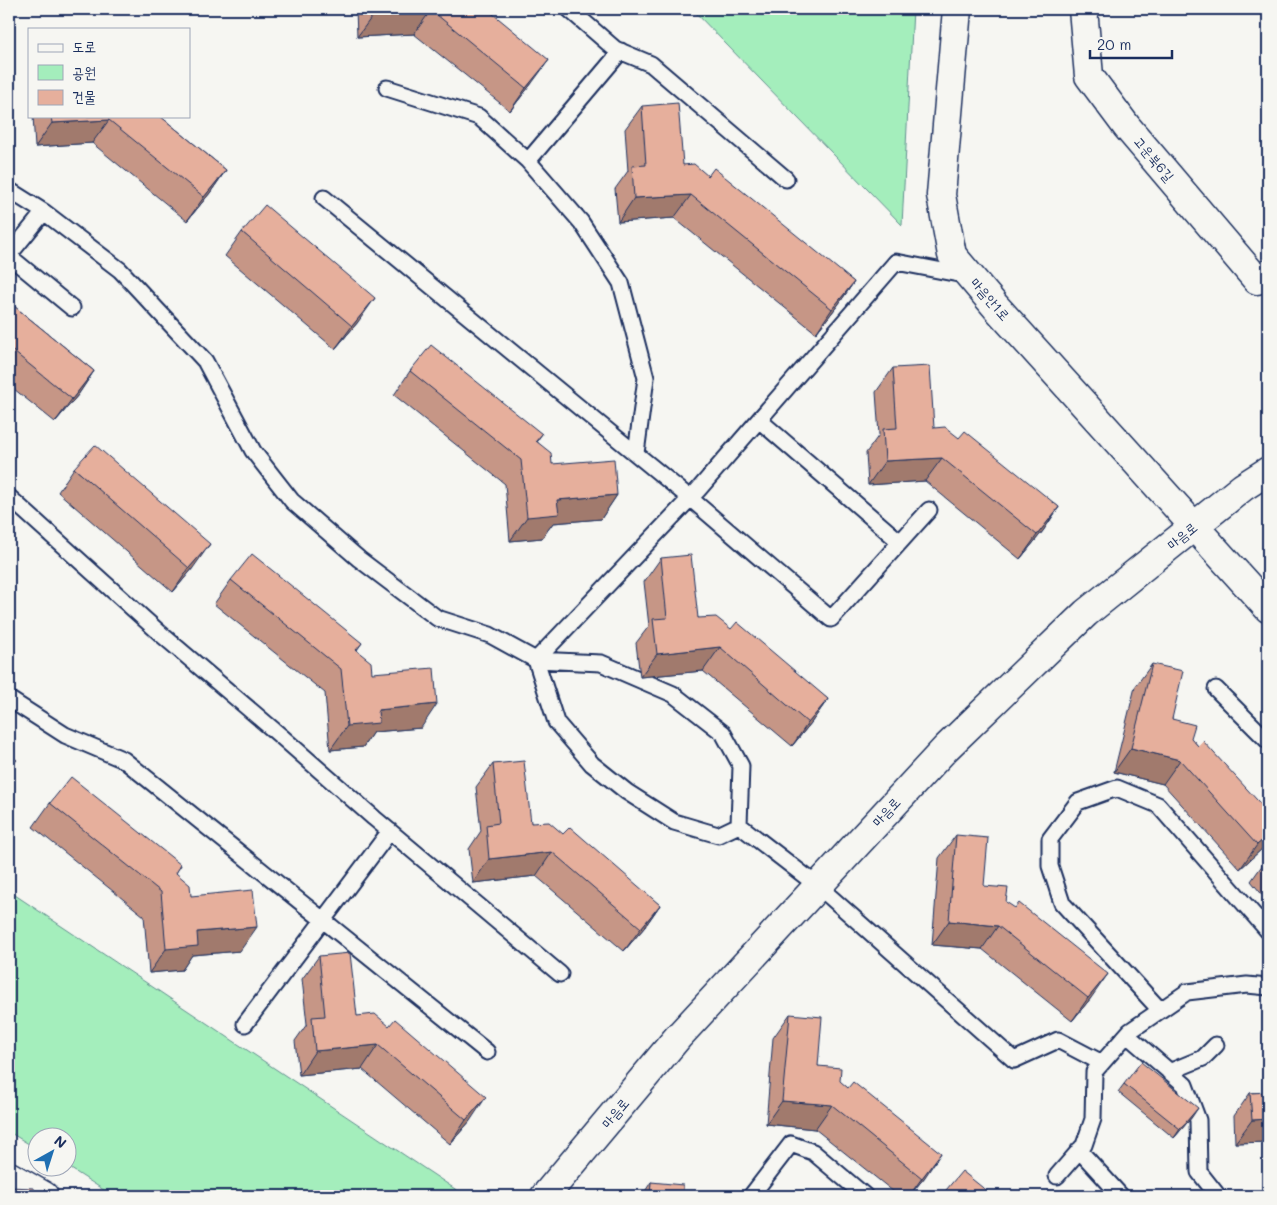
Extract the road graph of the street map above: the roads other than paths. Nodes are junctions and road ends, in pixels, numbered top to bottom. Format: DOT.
graph roads {
  1 [pos="569,9"];
  2 [pos="957,9"];
  3 [pos="1083,9"];
  4 [pos="621,51"];
  5 [pos="387,88"];
  6 [pos="528,160"];
  7 [pos="786,179"];
  8 [pos="9,190"];
  9 [pos="324,198"];
  10 [pos="44,212"];
  11 [pos="9,256"];
  12 [pos="1268,274"];
  13 [pos="970,277"];
  14 [pos="72,308"];
  15 [pos="759,420"];
  16 [pos="636,453"];
  17 [pos="1268,471"];
  18 [pos="9,497"];
  19 [pos="691,498"];
  20 [pos="929,510"];
  21 [pos="1194,527"];
  22 [pos="900,542"];
  23 [pos="1268,608"];
  24 [pos="536,660"];
  25 [pos="1216,689"];
  26 [pos="9,699"];
  27 [pos="1268,741"];
  28 [pos="739,825"];
  29 [pos="390,831"];
  30 [pos="818,886"];
  31 [pos="323,920"];
  32 [pos="1268,931"];
  33 [pos="560,974"];
  34 [pos="1268,987"];
  35 [pos="1160,1010"];
  36 [pos="244,1024"];
  37 [pos="1127,1035"];
  38 [pos="1216,1045"];
  39 [pos="488,1052"];
  40 [pos="1102,1063"];
  41 [pos="1169,1072"];
  42 [pos="1079,1150"];
  43 [pos="9,1176"];
  44 [pos="1057,1176"];
  45 [pos="44,1196"];
  46 [pos="545,1196"];
  47 [pos="751,1196"];
  48 [pos="865,1196"];
  49 [pos="1121,1196"];
  50 [pos="1218,1196"];
  1 -- 4 [label="lane"];
  2 -- 13 [label="street, 마음안1로"];
  3 -- 12 [label="street, 고운북6길"];
  4 -- 6 [label="lane"];
  4 -- 7 [label="lane"];
  5 -- 6 [label="lane"];
  6 -- 16 [label="lane"];
  8 -- 10 [label="lane"];
  9 -- 16 [label="lane"];
  10 -- 11 [label="lane"];
  10 -- 24 [label="lane"];
  11 -- 14 [label="lane"];
  13 -- 15 [label="lane"];
  13 -- 21 [label="street, 마음안1로"];
  15 -- 19 [label="lane"];
  15 -- 22 [label="lane"];
  16 -- 19 [label="lane"];
  17 -- 21 [label="street, 마음로"];
  18 -- 29 [label="lane"];
  19 -- 22 [label="lane"];
  19 -- 24 [label="lane"];
  20 -- 22 [label="lane"];
  21 -- 23 [label="street, 마음안1로"];
  21 -- 30 [label="street, 마음로"];
  24 -- 28 [label="lane"];
  24 -- 28 [label="lane"];
  25 -- 27 [label="lane"];
  26 -- 31 [label="lane"];
  28 -- 30 [label="lane"];
  29 -- 31 [label="lane"];
  29 -- 33 [label="lane"];
  30 -- 40 [label="lane"];
  30 -- 46 [label="street, 마음로"];
  31 -- 36 [label="lane"];
  31 -- 39 [label="lane"];
  32 -- 35 [label="lane"];
  34 -- 35 [label="lane"];
  35 -- 37 [label="lane"];
  37 -- 40 [label="lane"];
  37 -- 41 [label="lane"];
  38 -- 41 [label="lane"];
  40 -- 42 [label="lane"];
  41 -- 50 [label="lane"];
  42 -- 44 [label="lane"];
  42 -- 49 [label="lane"];
  43 -- 45 [label="street"];
  47 -- 48 [label="lane"];
}
